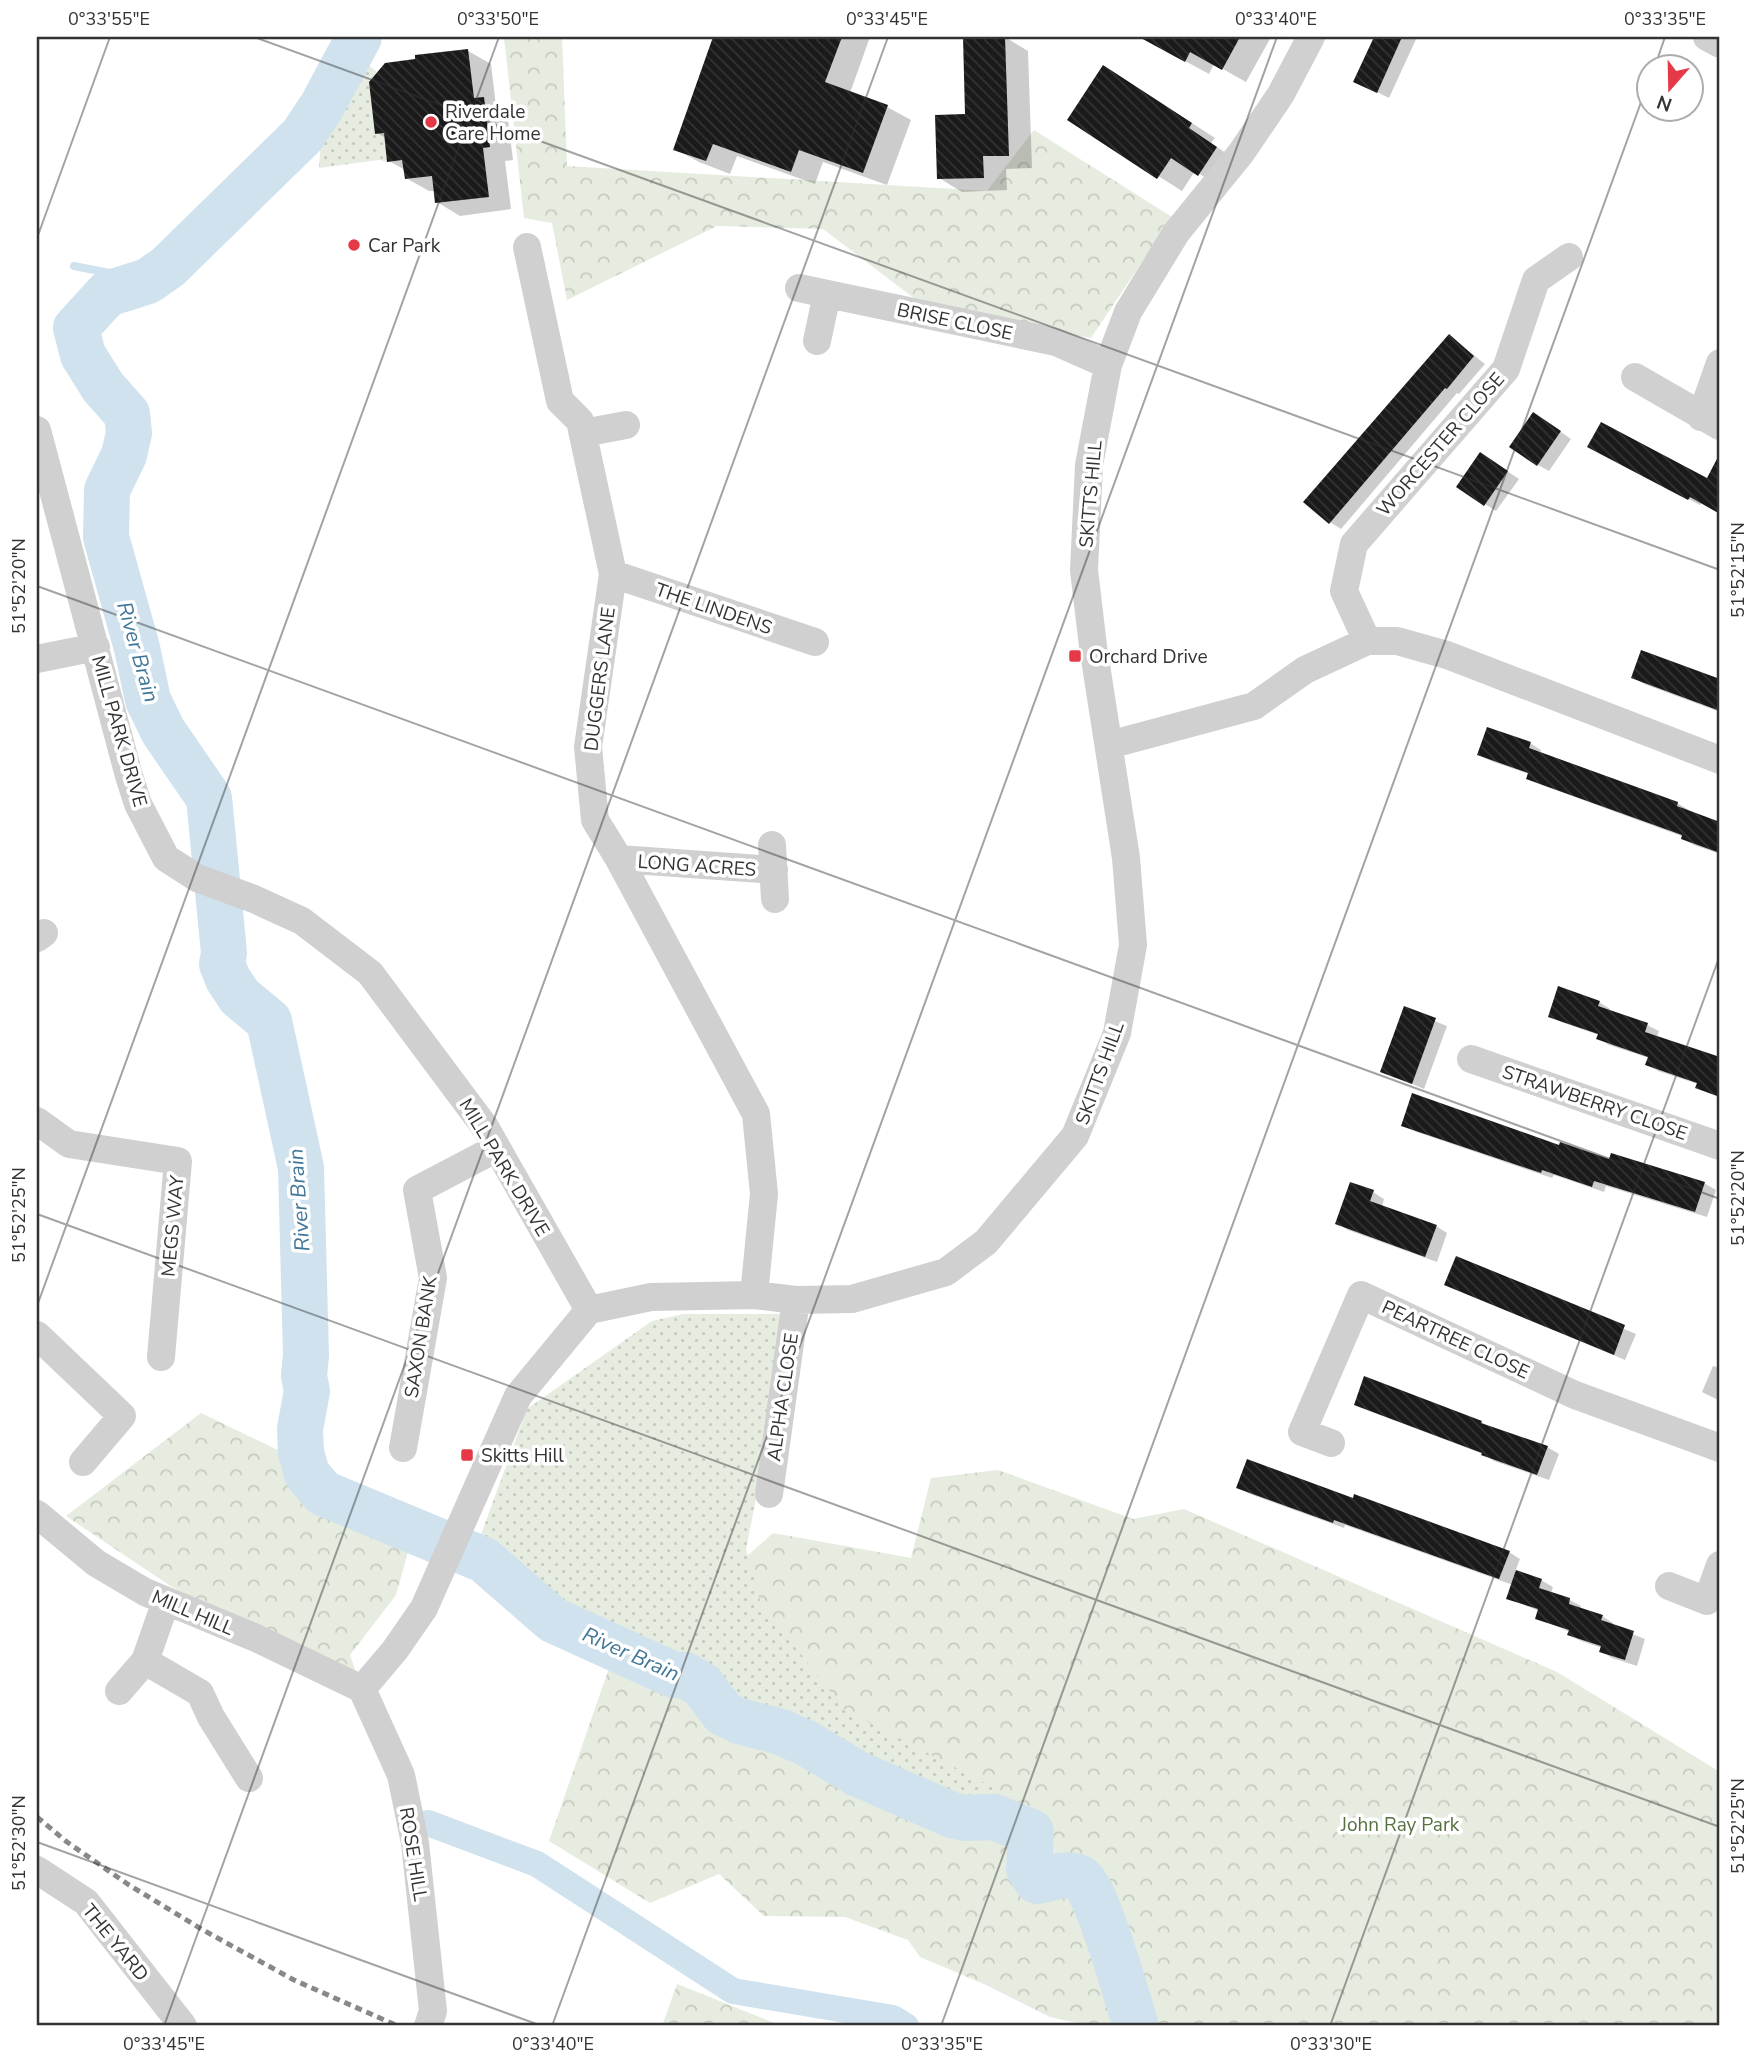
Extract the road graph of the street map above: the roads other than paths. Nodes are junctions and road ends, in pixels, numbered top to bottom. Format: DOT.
graph roads {
  1 [pos="1311,37"];
  2 [pos="1707,37"];
  3 [pos="1720,44"];
  4 [pos="527,247"];
  5 [pos="1569,257"];
  6 [pos="799,288"];
  7 [pos="827,294"];
  8 [pos="817,341"];
  9 [pos="1720,363"];
  10 [pos="1108,365"];
  11 [pos="1635,377"];
  12 [pos="1711,422"];
  13 [pos="626,425"];
  14 [pos="37,430"];
  15 [pos="583,433"];
  16 [pos="613,574"];
  17 [pos="1367,641"];
  18 [pos="815,642"];
  19 [pos="96,648"];
  20 [pos="37,659"];
  21 [pos="1109,745"];
  22 [pos="1720,760"];
  23 [pos="619,859"];
  24 [pos="775,899"];
  25 [pos="1471,1059"];
  26 [pos="37,1121"];
  27 [pos="1720,1146"];
  28 [pos="497,1148"];
  29 [pos="754,1295"];
  30 [pos="796,1300"];
  31 [pos="589,1310"];
  32 [pos="37,1335"];
  33 [pos="161,1357"];
  34 [pos="1331,1443"];
  35 [pos="402,1448"];
  36 [pos="1720,1448"];
  37 [pos="83,1462"];
  38 [pos="769,1494"];
  39 [pos="37,1514"];
  40 [pos="1720,1565"];
  41 [pos="1669,1586"];
  42 [pos="166,1601"];
  43 [pos="145,1661"];
  44 [pos="362,1689"];
  45 [pos="119,1690"];
  46 [pos="249,1778"];
  47 [pos="37,1870"];
  48 [pos="183,2026"];
  49 [pos="428,2026"];
  1 -- 10 [label="street, SKITTS HILL"];
  2 -- 3 [label="street"];
  4 -- 15 [label="street, DUGGERS LANE"];
  5 -- 17 [label="street, WORCESTER CLOSE"];
  6 -- 7 [label="street, BRISE CLOSE"];
  7 -- 8 [label="street"];
  7 -- 10 [label="street, BRISE CLOSE"];
  9 -- 12 [label="street"];
  10 -- 21 [label="street, SKITTS HILL"];
  11 -- 12 [label="street"];
  13 -- 15 [label="street"];
  14 -- 19 [label="street, MILL PARK DRIVE"];
  15 -- 16 [label="street, DUGGERS LANE"];
  16 -- 18 [label="street, THE LINDENS"];
  16 -- 23 [label="street, DUGGERS LANE"];
  17 -- 21 [label="street"];
  17 -- 22 [label="street"];
  19 -- 20 [label="street"];
  19 -- 28 [label="street, MILL PARK DRIVE"];
  21 -- 30 [label="street, SKITTS HILL"];
  23 -- 24 [label="street, LONG ACRES"];
  23 -- 29 [label="street, DUGGERS LANE"];
  25 -- 27 [label="street, STRAWBERRY CLOSE"];
  26 -- 33 [label="street, MEGS WAY"];
  28 -- 31 [label="street, MILL PARK DRIVE"];
  28 -- 35 [label="street, SAXON BANK"];
  29 -- 30 [label="street, SKITTS HILL"];
  29 -- 31 [label="street, SKITTS HILL"];
  30 -- 38 [label="street, ALPHA CLOSE"];
  31 -- 44 [label="street"];
  32 -- 37 [label="street"];
  34 -- 36 [label="street, PEARTREE CLOSE"];
  39 -- 42 [label="street, MILL HILL"];
  40 -- 41 [label="street"];
  42 -- 43 [label="street"];
  42 -- 44 [label="street, MILL HILL"];
  43 -- 45 [label="street"];
  43 -- 46 [label="street"];
  44 -- 49 [label="street, ROSE HILL"];
  47 -- 48 [label="street, THE YARD"];
}
